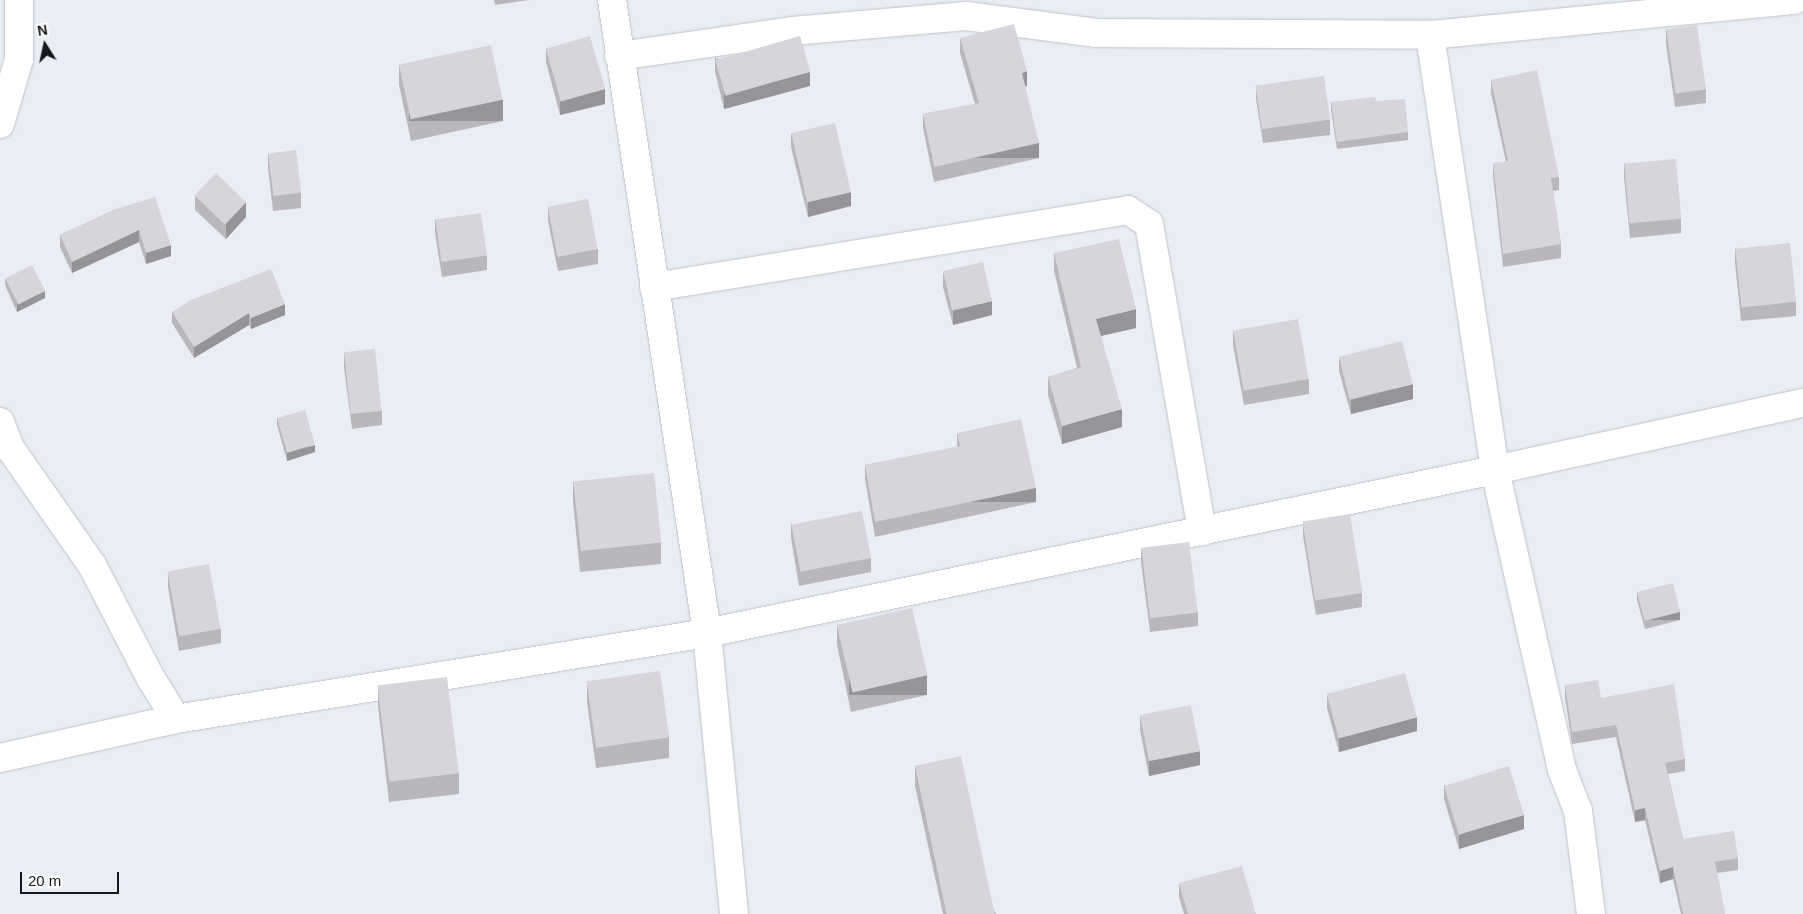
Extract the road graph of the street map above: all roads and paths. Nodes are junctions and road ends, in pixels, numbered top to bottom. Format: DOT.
graph roads {
  1 [pos="19,0"];
  2 [pos="612,0"];
  3 [pos="1794,0"];
  4 [pos="1430,35"];
  5 [pos="619,56"];
  6 [pos="0,124"];
  7 [pos="654,287"];
  8 [pos="1803,403"];
  9 [pos="0,422"];
  10 [pos="1494,470"];
  11 [pos="1202,531"];
  12 [pos="707,633"];
  13 [pos="176,719"];
  14 [pos="0,758"];
  15 [pos="734,914"];
  16 [pos="1591,914"];
  1 -- 6 [label="street"];
  2 -- 5 [label="street"];
  3 -- 4 [label="street"];
  4 -- 5 [label="street"];
  4 -- 10 [label="street"];
  5 -- 7 [label="street"];
  7 -- 11 [label="street"];
  7 -- 12 [label="street"];
  8 -- 10 [label="street"];
  9 -- 13 [label="street"];
  10 -- 11 [label="street"];
  10 -- 16 [label="street"];
  11 -- 12 [label="street"];
  12 -- 13 [label="street"];
  12 -- 15 [label="street"];
  13 -- 14 [label="street"];
}
